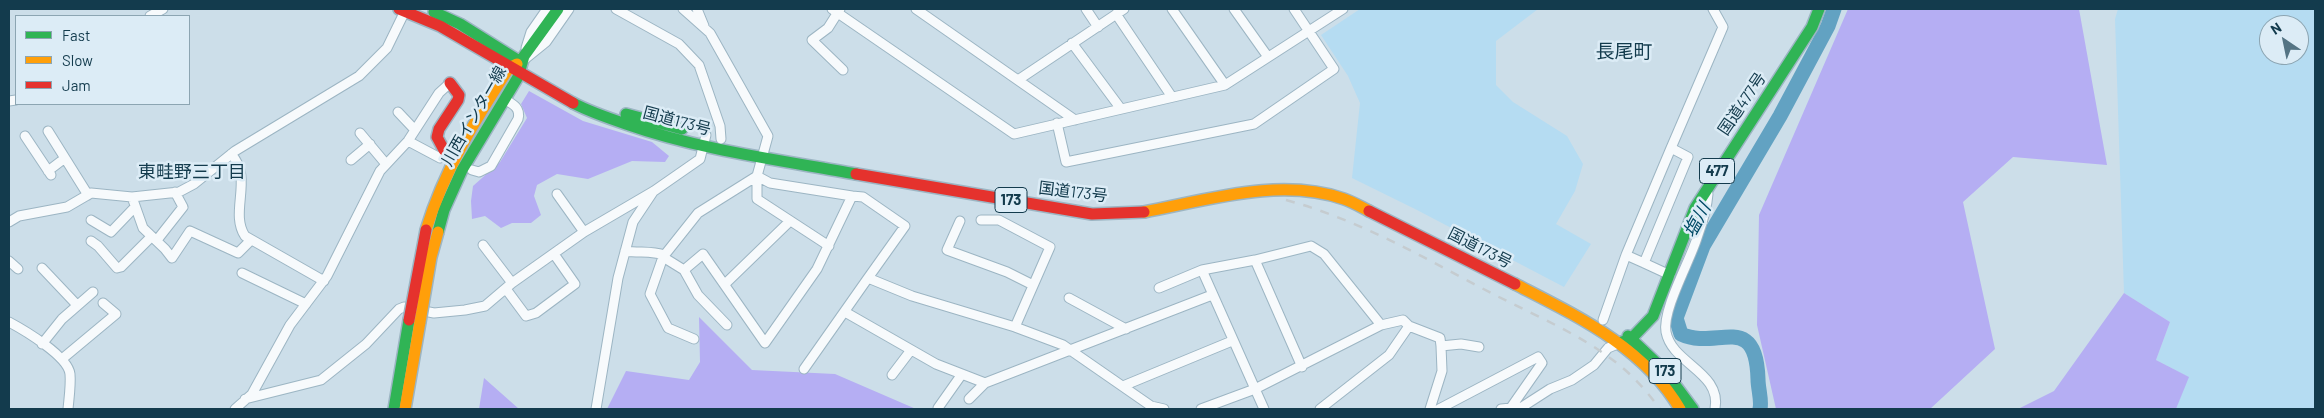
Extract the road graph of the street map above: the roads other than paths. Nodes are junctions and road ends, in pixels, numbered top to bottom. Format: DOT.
graph roads {
  1 [pos="163,9"];
  2 [pos="403,9"];
  3 [pos="428,9"];
  4 [pos="546,9"];
  5 [pos="558,9"];
  6 [pos="569,9"];
  7 [pos="616,9"];
  8 [pos="683,9"];
  9 [pos="697,9"];
  10 [pos="916,9"];
  11 [pos="1086,9"];
  12 [pos="1172,9"];
  13 [pos="1234,9"];
  14 [pos="1294,9"];
  15 [pos="1343,9"];
  16 [pos="1713,9"];
  17 [pos="1819,9"];
  18 [pos="836,10"];
  19 [pos="1120,11"];
  20 [pos="152,15"];
  21 [pos="1098,26"];
  22 [pos="704,27"];
  23 [pos="1309,31"];
  24 [pos="1072,43"];
  25 [pos="1268,57"];
  26 [pos="521,62"];
  27 [pos="509,68"];
  28 [pos="843,70"];
  29 [pos="520,74"];
  30 [pos="1018,80"];
  31 [pos="450,83"];
  32 [pos="1225,85"];
  33 [pos="1172,97"];
  34 [pos="504,99"];
  35 [pos="1120,109"];
  36 [pos="398,112"];
  37 [pos="1075,120"];
  38 [pos="1057,123"];
  39 [pos="48,130"];
  40 [pos="415,130"];
  41 [pos="360,133"];
  42 [pos="25,136"];
  43 [pos="721,138"];
  44 [pos="408,141"];
  45 [pos="704,141"];
  46 [pos="370,144"];
  47 [pos="1671,148"];
  48 [pos="762,153"];
  49 [pos="231,154"];
  50 [pos="455,154"];
  51 [pos="65,158"];
  52 [pos="440,158"];
  53 [pos="352,160"];
  54 [pos="386,164"];
  55 [pos="472,170"];
  56 [pos="757,176"];
  57 [pos="1709,184"];
  58 [pos="654,191"];
  59 [pos="175,192"];
  60 [pos="557,194"];
  61 [pos="88,195"];
  62 [pos="852,196"];
  63 [pos="132,197"];
  64 [pos="134,208"];
  65 [pos="91,220"];
  66 [pos="981,220"];
  67 [pos="790,221"];
  68 [pos="960,221"];
  69 [pos="9,222"];
  70 [pos="584,232"];
  71 [pos="154,238"];
  72 [pos="251,240"];
  73 [pos="91,241"];
  74 [pos="484,246"];
  75 [pos="829,246"];
  76 [pos="626,250"];
  77 [pos="554,254"];
  78 [pos="664,256"];
  79 [pos="1626,256"];
  80 [pos="1255,260"];
  81 [pos="9,261"];
  82 [pos="1644,263"];
  83 [pos="42,268"];
  84 [pos="18,269"];
  85 [pos="684,270"];
  86 [pos="1202,270"];
  87 [pos="242,273"];
  88 [pos="1670,274"];
  89 [pos="868,278"];
  90 [pos="324,281"];
  91 [pos="725,284"];
  92 [pos="1033,285"];
  93 [pos="508,286"];
  94 [pos="1159,288"];
  95 [pos="93,292"];
  96 [pos="1212,295"];
  97 [pos="1069,298"];
  98 [pos="103,303"];
  99 [pos="306,304"];
  100 [pos="77,305"];
  101 [pos="845,312"];
  102 [pos="1603,320"];
  103 [pos="414,321"];
  104 [pos="9,322"];
  105 [pos="727,325"];
  106 [pos="1381,326"];
  107 [pos="1409,326"];
  108 [pos="1015,327"];
  109 [pos="1126,329"];
  110 [pos="694,339"];
  111 [pos="1232,341"];
  112 [pos="1626,341"];
  113 [pos="42,344"];
  114 [pos="1442,346"];
  115 [pos="1479,347"];
  116 [pos="911,350"];
  117 [pos="1072,350"];
  118 [pos="62,359"];
  119 [pos="1302,367"];
  120 [pos="804,369"];
  121 [pos="962,374"];
  122 [pos="892,375"];
  123 [pos="985,383"];
  124 [pos="1123,386"];
  125 [pos="1255,389"];
  126 [pos="969,399"];
  127 [pos="245,400"];
  128 [pos="1512,406"];
  129 [pos="938,408"];
  130 [pos="1151,408"];
  131 [pos="68,409"];
  132 [pos="235,409"];
  133 [pos="394,409"];
  134 [pos="405,409"];
  135 [pos="596,409"];
  136 [pos="1164,409"];
  137 [pos="1201,409"];
  138 [pos="1264,409"];
  139 [pos="1320,409"];
  140 [pos="1430,409"];
  141 [pos="1439,409"];
  142 [pos="1501,409"];
  143 [pos="1680,409"];
  144 [pos="1693,409"];
  145 [pos="1715,409"];
  1 -- 20 [label="street"];
  2 -- 27 [label="main road, 国道173号 / 173"];
  2 -- 49 [label="street"];
  3 -- 26 [label="main road, 国道173号 / 173"];
  4 -- 26 [label="street"];
  5 -- 26 [label="main road"];
  6 -- 26 [label="street"];
  7 -- 43 [label="street"];
  8 -- 22 [label="street"];
  9 -- 22 [label="street"];
  10 -- 30 [label="street"];
  11 -- 21 [label="street"];
  12 -- 32 [label="street"];
  13 -- 25 [label="street"];
  14 -- 23 [label="street"];
  15 -- 23 [label="street"];
  16 -- 47 [label="street"];
  17 -- 57 [label="main road, 国道477号 / 477"];
  18 -- 28 [label="street"];
  18 -- 38 [label="street"];
  19 -- 21 [label="street"];
  19 -- 33 [label="street"];
  21 -- 24 [label="street"];
  22 -- 48 [label="street"];
  23 -- 25 [label="street"];
  23 -- 38 [label="street"];
  24 -- 30 [label="street"];
  24 -- 35 [label="street"];
  25 -- 32 [label="street"];
  26 -- 27 [label="main road, 川西インター線"];
  26 -- 29 [label="main road, 川西インター線"];
  26 -- 45 [label="main road, 国道173号 / 173"];
  27 -- 29 [label="main road, 国道173号 / 173"];
  27 -- 50 [label="main road, 川西インター線"];
  29 -- 34 [label="main road, 川西インター線"];
  29 -- 45 [label="main road, 国道173号 / 173"];
  30 -- 37 [label="street"];
  31 -- 40 [label="street"];
  31 -- 50 [label="main road"];
  32 -- 33 [label="street"];
  33 -- 35 [label="street"];
  34 -- 55 [label="street"];
  34 -- 103 [label="main road, 川西インター線, bridge"];
  35 -- 37 [label="street"];
  36 -- 40 [label="street"];
  37 -- 38 [label="street"];
  39 -- 51 [label="street"];
  40 -- 44 [label="street"];
  41 -- 46 [label="street"];
  42 -- 51 [label="street"];
  43 -- 45 [label="main road, 国道173号 / 173"];
  43 -- 48 [label="main road, 国道173号 / 173"];
  44 -- 52 [label="street"];
  44 -- 54 [label="street"];
  45 -- 48 [label="main road, 国道173号 / 173"];
  45 -- 58 [label="street"];
  46 -- 53 [label="street"];
  46 -- 54 [label="street"];
  47 -- 79 [label="street"];
  47 -- 82 [label="street"];
  48 -- 56 [label="street"];
  48 -- 102 [label="main road, 国道173号 / 173"];
  48 -- 112 [label="main road, 国道173号 / 173"];
  49 -- 59 [label="street"];
  49 -- 72 [label="street"];
  50 -- 103 [label="main road, 川西インター線, bridge"];
  51 -- 61 [label="street"];
  54 -- 90 [label="street"];
  56 -- 62 [label="street"];
  56 -- 67 [label="street"];
  56 -- 78 [label="street"];
  57 -- 88 [label="main road, 国道477号 / 477"];
  57 -- 145 [label="street"];
  58 -- 70 [label="street"];
  58 -- 76 [label="street"];
  59 -- 63 [label="street"];
  59 -- 71 [label="street"];
  60 -- 70 [label="street"];
  61 -- 63 [label="street"];
  61 -- 69 [label="street"];
  62 -- 75 [label="street"];
  62 -- 89 [label="street"];
  63 -- 64 [label="street"];
  64 -- 65 [label="street"];
  64 -- 71 [label="street"];
  66 -- 92 [label="street"];
  67 -- 75 [label="street"];
  67 -- 91 [label="street"];
  68 -- 92 [label="street"];
  70 -- 77 [label="street"];
  71 -- 72 [label="street"];
  71 -- 73 [label="street"];
  72 -- 90 [label="street"];
  74 -- 93 [label="street"];
  75 -- 91 [label="street"];
  76 -- 78 [label="street"];
  76 -- 135 [label="street"];
  77 -- 93 [label="street"];
  77 -- 93 [label="street"];
  78 -- 85 [label="street"];
  78 -- 110 [label="street"];
  79 -- 82 [label="street"];
  79 -- 102 [label="street"];
  80 -- 86 [label="street"];
  80 -- 106 [label="street"];
  80 -- 119 [label="street"];
  81 -- 84 [label="street"];
  82 -- 88 [label="street"];
  83 -- 100 [label="street"];
  85 -- 91 [label="street"];
  85 -- 105 [label="street"];
  86 -- 94 [label="street"];
  86 -- 96 [label="street"];
  87 -- 99 [label="street"];
  88 -- 112 [label="main road, 国道477号 / 477"];
  89 -- 101 [label="street"];
  89 -- 108 [label="street"];
  90 -- 99 [label="street"];
  92 -- 108 [label="street"];
  93 -- 127 [label="street"];
  95 -- 100 [label="street"];
  96 -- 109 [label="street"];
  96 -- 111 [label="street"];
  97 -- 109 [label="street"];
  98 -- 118 [label="street"];
  99 -- 127 [label="street"];
  100 -- 113 [label="street"];
  101 -- 116 [label="street"];
  101 -- 120 [label="street"];
  102 -- 112 [label="main road, 国道173号 / 173"];
  103 -- 133 [label="main road, 川西インター線"];
  103 -- 134 [label="main road, 川西インター線"];
  104 -- 113 [label="street"];
  106 -- 107 [label="street"];
  106 -- 119 [label="street"];
  107 -- 114 [label="street"];
  107 -- 139 [label="street"];
  108 -- 117 [label="street"];
  109 -- 117 [label="street"];
  111 -- 124 [label="street"];
  111 -- 125 [label="street"];
  112 -- 128 [label="street"];
  112 -- 143 [label="main road, 国道173号 / 173"];
  112 -- 144 [label="main road, 国道173号 / 173"];
  113 -- 118 [label="street"];
  114 -- 115 [label="street"];
  114 -- 140 [label="street"];
  116 -- 121 [label="street"];
  116 -- 122 [label="street"];
  117 -- 123 [label="street"];
  117 -- 124 [label="street"];
  118 -- 131 [label="street"];
  119 -- 125 [label="street"];
  121 -- 123 [label="street"];
  121 -- 129 [label="street"];
  123 -- 126 [label="street"];
  124 -- 130 [label="street"];
  125 -- 137 [label="street"];
  125 -- 138 [label="street"];
  127 -- 132 [label="street"];
  128 -- 141 [label="street"];
  128 -- 142 [label="street"];
  130 -- 136 [label="street"];
}
